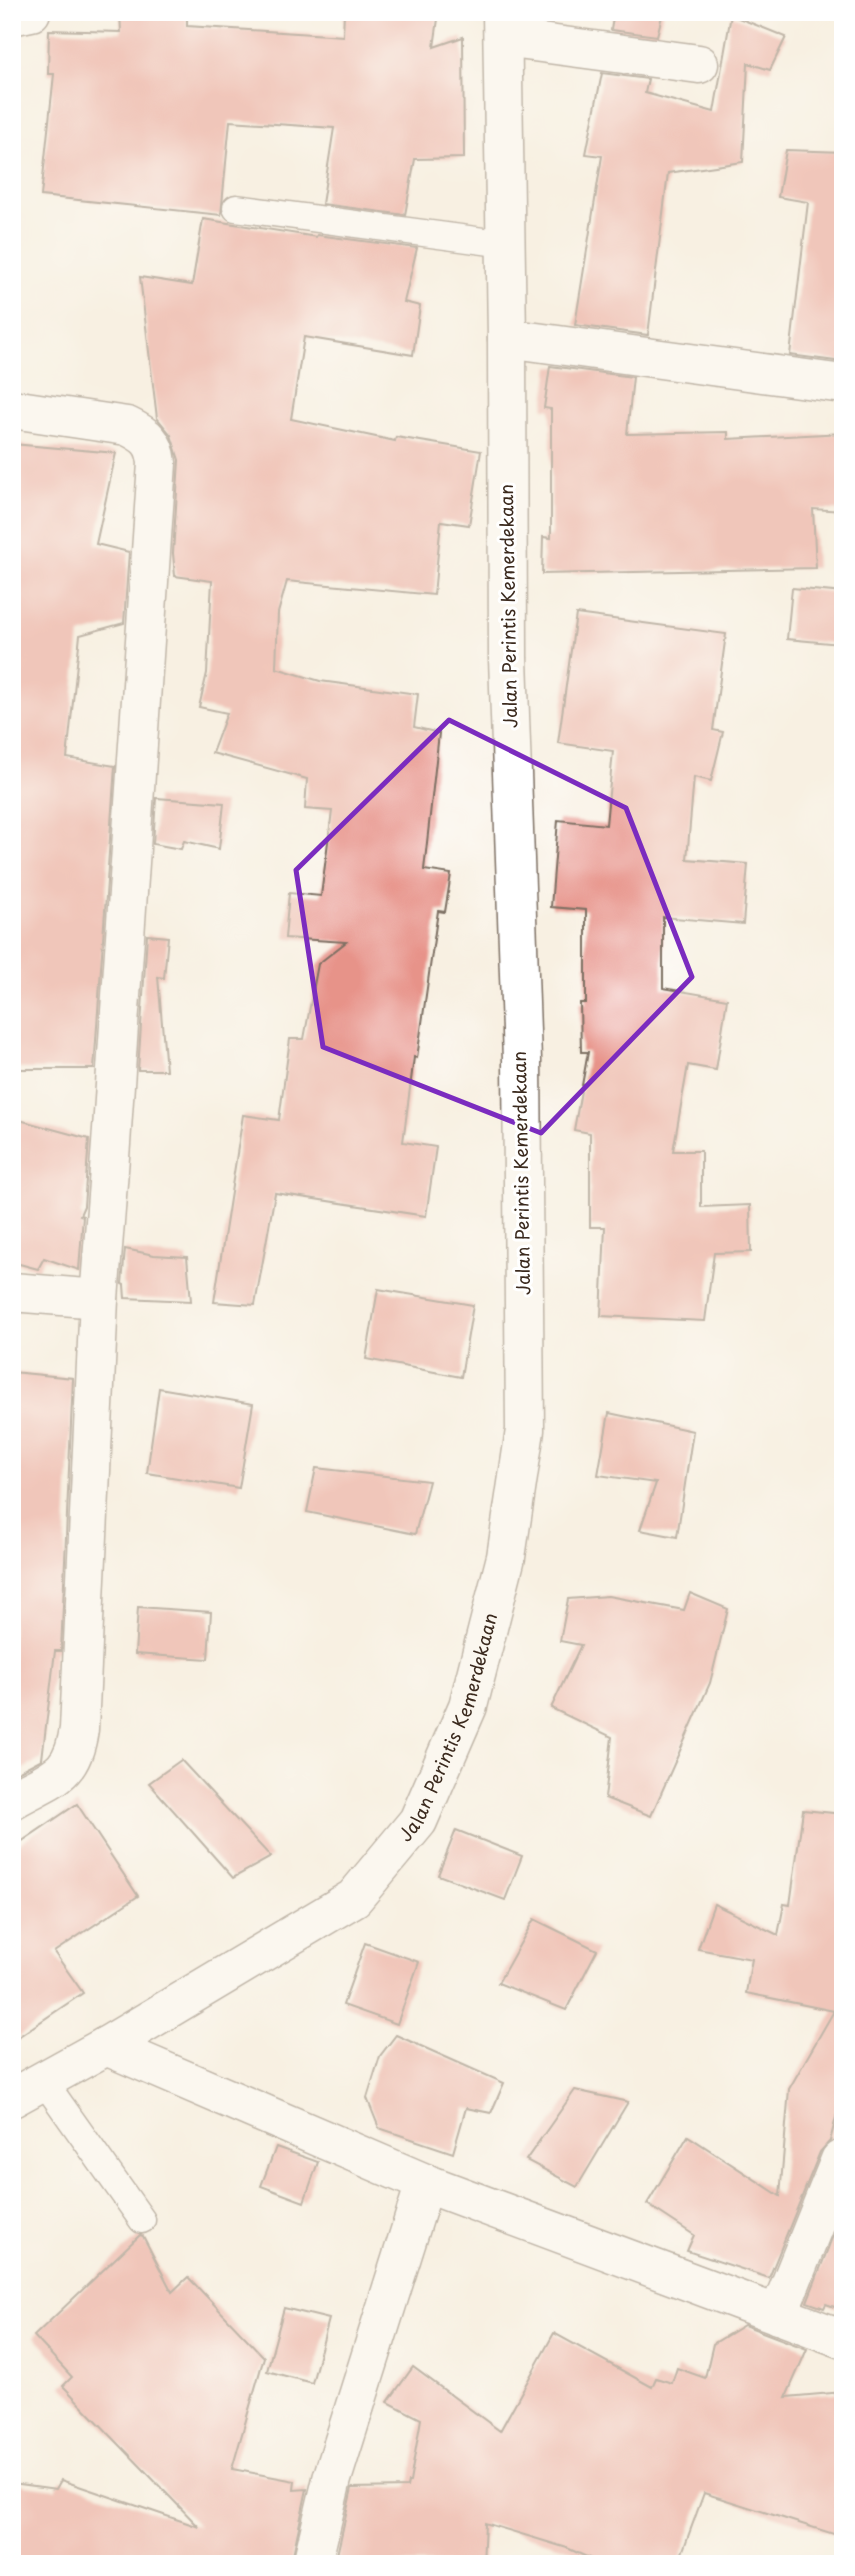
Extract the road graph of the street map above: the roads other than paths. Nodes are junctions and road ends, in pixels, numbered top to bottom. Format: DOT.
graph roads {
  1 [pos="32,12"];
  2 [pos="12,16"];
  3 [pos="502,25"];
  4 [pos="699,64"];
  5 [pos="236,208"];
  6 [pos="506,244"];
  7 [pos="507,338"];
  8 [pos="843,384"];
  9 [pos="12,409"];
  10 [pos="12,1292"];
  11 [pos="99,1299"];
  12 [pos="12,1800"];
  13 [pos="106,2046"];
  14 [pos="28,2089"];
  15 [pos="840,2160"];
  16 [pos="425,2183"];
  17 [pos="142,2220"];
  18 [pos="778,2315"];
  19 [pos="843,2339"];
  20 [pos="312,2564"];
  1 -- 2 [label="main road"];
  3 -- 4 [label="main road"];
  3 -- 6 [label="main road, Jalan Perintis Kemerdekaan"];
  5 -- 6 [label="lane"];
  6 -- 7 [label="main road, Jalan Perintis Kemerdekaan"];
  7 -- 8 [label="main road"];
  7 -- 13 [label="main road, Jalan Perintis Kemerdekaan"];
  9 -- 11 [label="main road"];
  10 -- 11 [label="main road"];
  11 -- 12 [label="main road"];
  13 -- 14 [label="main road, Jalan Perintis Kemerdekaan"];
  13 -- 16 [label="main road"];
  14 -- 17 [label="lane"];
  15 -- 18 [label="main road"];
  16 -- 18 [label="main road"];
  16 -- 20 [label="main road"];
  18 -- 19 [label="main road"];
}
